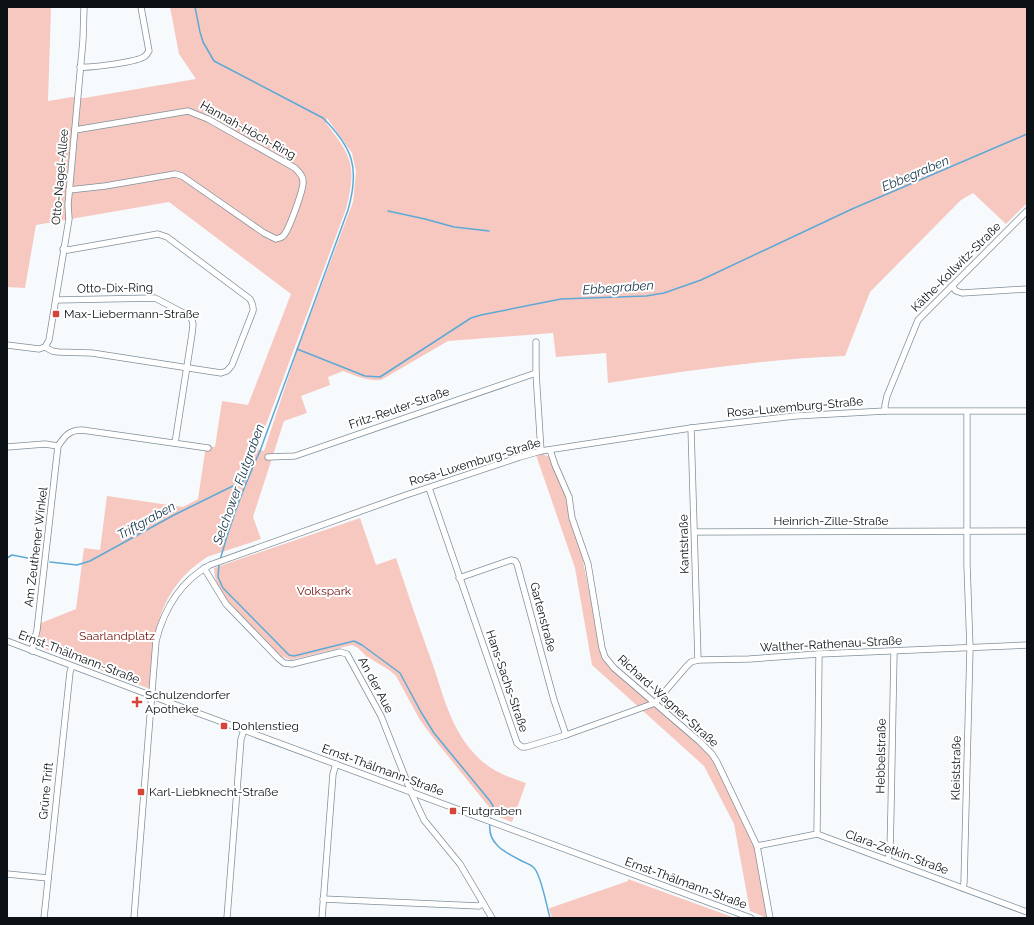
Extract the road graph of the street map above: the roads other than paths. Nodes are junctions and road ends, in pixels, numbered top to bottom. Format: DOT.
graph roads {
  1 [pos="84,7"];
  2 [pos="141,7"];
  3 [pos="80,67"];
  4 [pos="75,130"];
  5 [pos="69,190"];
  6 [pos="1027,211"];
  7 [pos="63,249"];
  8 [pos="952,286"];
  9 [pos="1027,289"];
  10 [pos="56,300"];
  11 [pos="536,342"];
  12 [pos="7,345"];
  13 [pos="45,347"];
  14 [pos="187,368"];
  15 [pos="536,373"];
  16 [pos="885,411"];
  17 [pos="1027,411"];
  18 [pos="967,412"];
  19 [pos="691,428"];
  20 [pos="175,444"];
  21 [pos="58,446"];
  22 [pos="7,447"];
  23 [pos="208,448"];
  24 [pos="550,450"];
  25 [pos="542,451"];
  26 [pos="268,457"];
  27 [pos="429,488"];
  28 [pos="967,531"];
  29 [pos="1027,531"];
  30 [pos="695,532"];
  31 [pos="204,568"];
  32 [pos="459,578"];
  33 [pos="7,641"];
  34 [pos="1027,645"];
  35 [pos="970,648"];
  36 [pos="32,651"];
  37 [pos="894,652"];
  38 [pos="820,654"];
  39 [pos="698,660"];
  40 [pos="72,666"];
  41 [pos="151,696"];
  42 [pos="655,703"];
  43 [pos="244,730"];
  44 [pos="566,735"];
  45 [pos="336,764"];
  46 [pos="411,792"];
  47 [pos="817,834"];
  48 [pos="757,846"];
  49 [pos="888,860"];
  50 [pos="7,874"];
  51 [pos="48,878"];
  52 [pos="963,888"];
  53 [pos="323,899"];
  54 [pos="483,904"];
  55 [pos="1027,912"];
  56 [pos="44,918"];
  57 [pos="134,918"];
  58 [pos="227,918"];
  59 [pos="322,918"];
  60 [pos="492,918"];
  61 [pos="751,918"];
  62 [pos="770,918"];
  1 -- 3 [label="street, Otto-Nagel-Allee"];
  2 -- 3 [label="street"];
  3 -- 4 [label="street, Otto-Nagel-Allee"];
  4 -- 5 [label="street, Otto-Nagel-Allee"];
  4 -- 5 [label="street, Hannah-Höch-Ring"];
  5 -- 7 [label="street, Otto-Nagel-Allee"];
  6 -- 8 [label="street, Käthe-Kollwitz-Straße"];
  7 -- 10 [label="street, Otto-Nagel-Allee"];
  7 -- 14 [label="street"];
  8 -- 9 [label="street"];
  8 -- 16 [label="street, Käthe-Kollwitz-Straße"];
  10 -- 13 [label="street, Otto-Nagel-Allee"];
  10 -- 14 [label="street, Otto-Dix-Ring"];
  11 -- 15 [label="street"];
  12 -- 13 [label="street"];
  13 -- 14 [label="street"];
  14 -- 20 [label="street"];
  15 -- 25 [label="street"];
  15 -- 26 [label="street, Fritz-Reuter-Straße"];
  16 -- 18 [label="street, Rosa-Luxemburg-Straße"];
  16 -- 19 [label="street, Rosa-Luxemburg-Straße"];
  17 -- 18 [label="street, Rosa-Luxemburg-Straße"];
  18 -- 28 [label="street"];
  19 -- 24 [label="street, Rosa-Luxemburg-Straße"];
  19 -- 30 [label="street, Kantstraße"];
  20 -- 21 [label="street"];
  20 -- 23 [label="street"];
  21 -- 22 [label="street"];
  21 -- 36 [label="street, Am Zeuthener Winkel"];
  24 -- 25 [label="street, Rosa-Luxemburg-Straße"];
  24 -- 42 [label="street, Richard-Wagner-Straße"];
  25 -- 27 [label="street, Rosa-Luxemburg-Straße"];
  27 -- 31 [label="street, Rosa-Luxemburg-Straße"];
  27 -- 32 [label="street, Hans-Sachs-Straße"];
  28 -- 29 [label="street, Heinrich-Zille-Straße"];
  28 -- 30 [label="street, Heinrich-Zille-Straße"];
  28 -- 35 [label="street"];
  30 -- 39 [label="street, Kantstraße"];
  31 -- 41 [label="street, Rosa-Luxemburg-Straße"];
  31 -- 46 [label="street, An der Aue"];
  32 -- 44 [label="street, Hans-Sachs-Straße"];
  32 -- 44 [label="street, Gartenstraße"];
  33 -- 36 [label="street, Ernst-Thälmann-Straße"];
  34 -- 35 [label="street, Walther-Rathenau-Straße"];
  35 -- 37 [label="street, Walther-Rathenau-Straße"];
  35 -- 52 [label="street, Kleiststraße"];
  36 -- 40 [label="street, Ernst-Thälmann-Straße"];
  37 -- 38 [label="street, Walther-Rathenau-Straße"];
  37 -- 49 [label="street, Hebbelstraße"];
  38 -- 39 [label="street, Walther-Rathenau-Straße"];
  38 -- 47 [label="street"];
  39 -- 42 [label="street"];
  40 -- 41 [label="street, Ernst-Thälmann-Straße"];
  40 -- 51 [label="street, Grüne Trift"];
  41 -- 43 [label="street, Ernst-Thälmann-Straße"];
  41 -- 57 [label="street"];
  42 -- 44 [label="street, Hans-Sachs-Straße"];
  42 -- 48 [label="street, Richard-Wagner-Straße"];
  43 -- 45 [label="street, Ernst-Thälmann-Straße"];
  43 -- 58 [label="street"];
  45 -- 46 [label="street, Ernst-Thälmann-Straße"];
  45 -- 53 [label="street"];
  46 -- 54 [label="street"];
  46 -- 61 [label="street, Ernst-Thälmann-Straße"];
  47 -- 48 [label="street"];
  47 -- 49 [label="street, Clara-Zetkin-Straße"];
  48 -- 62 [label="street, Richard-Wagner-Straße"];
  49 -- 52 [label="street, Clara-Zetkin-Straße"];
  50 -- 51 [label="street"];
  51 -- 56 [label="street, Grüne Trift"];
  52 -- 55 [label="street, Clara-Zetkin-Straße"];
  53 -- 54 [label="street"];
  53 -- 59 [label="street"];
  54 -- 60 [label="street"];
}
